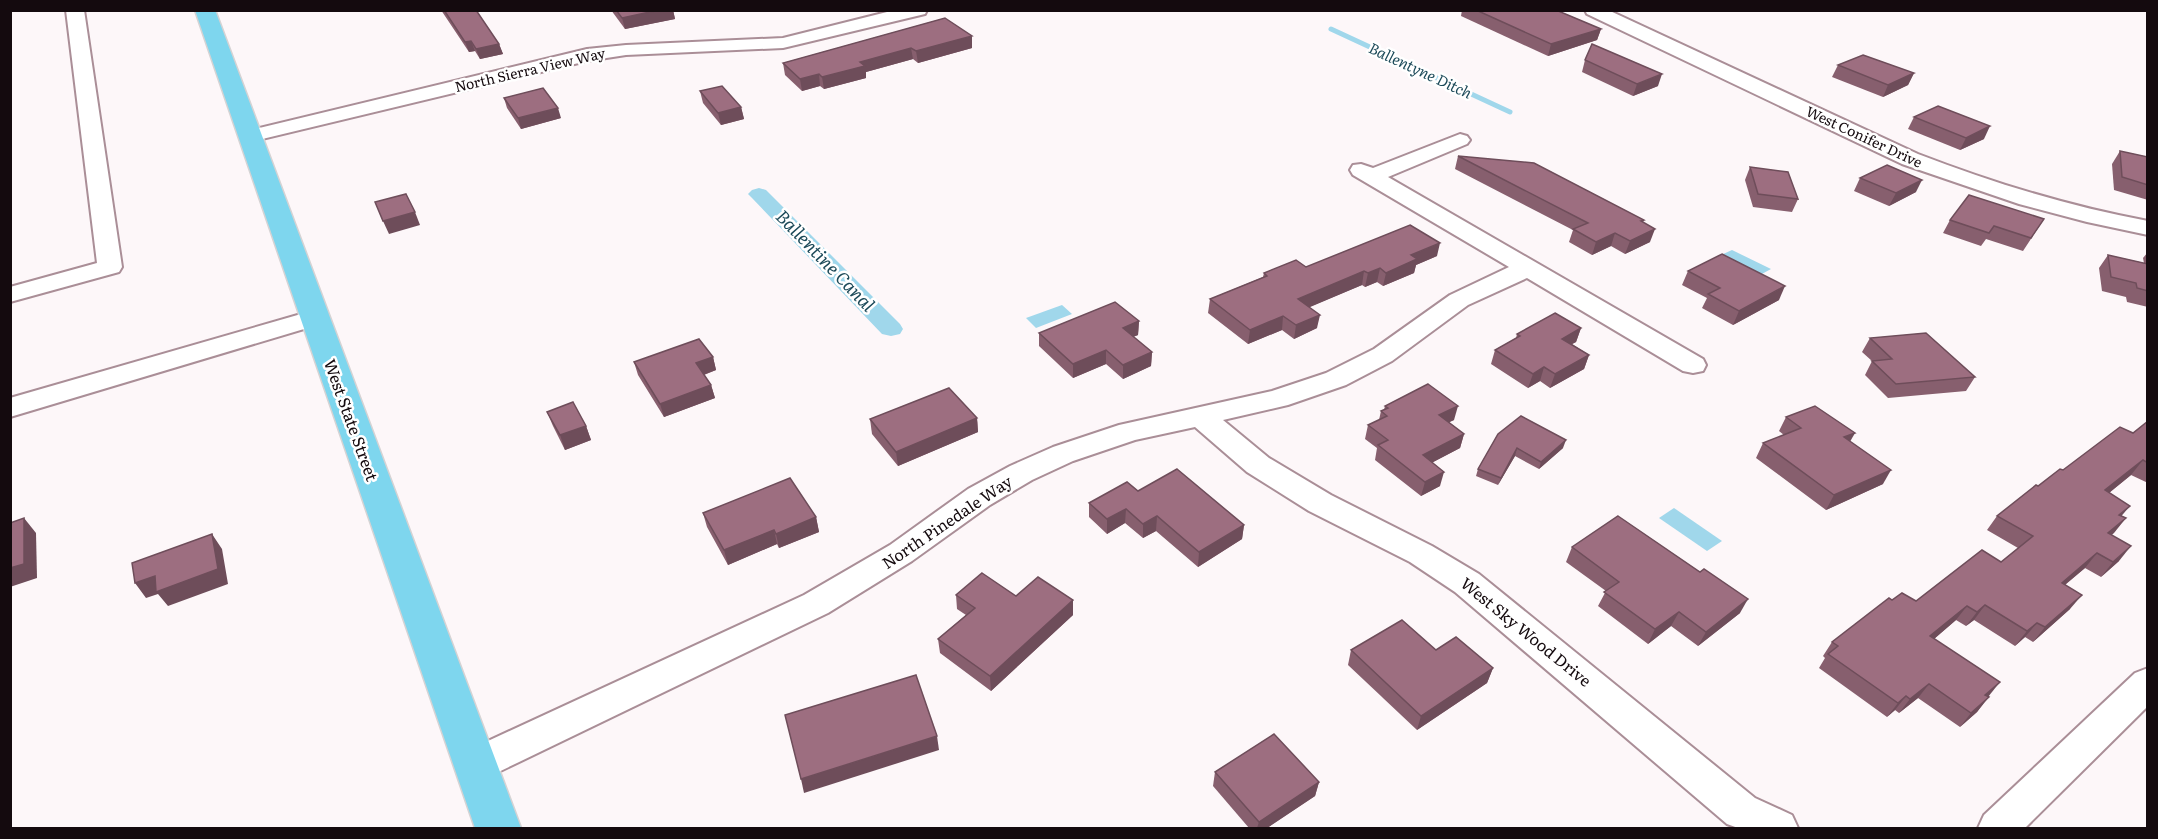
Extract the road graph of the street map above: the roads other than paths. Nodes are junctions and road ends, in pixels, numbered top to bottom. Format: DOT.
graph roads {
  1 [pos="75,10"];
  2 [pos="205,10"];
  3 [pos="919,10"];
  4 [pos="1593,10"];
  5 [pos="250,136"];
  6 [pos="1460,140"];
  7 [pos="2148,228"];
  8 [pos="1526,268"];
  9 [pos="10,295"];
  10 [pos="315,318"];
  11 [pos="1693,365"];
  12 [pos="10,408"];
  13 [pos="1200,416"];
  14 [pos="2148,683"];
  15 [pos="476,765"];
  16 [pos="498,828"];
  17 [pos="1778,828"];
  18 [pos="1998,828"];
  1 -- 9 [label="street"];
  2 -- 5 [label="main road, West State Street"];
  3 -- 5 [label="street, North Sierra View Way"];
  4 -- 7 [label="street, West Conifer Drive"];
  5 -- 10 [label="main road, West State Street"];
  6 -- 8 [label="street"];
  8 -- 11 [label="street"];
  8 -- 13 [label="street, North Pinedale Way"];
  10 -- 12 [label="street"];
  10 -- 15 [label="main road, West State Street"];
  13 -- 15 [label="street, North Pinedale Way"];
  13 -- 17 [label="street, West Sky Wood Drive"];
  14 -- 18 [label="street"];
  15 -- 16 [label="main road, West State Street"];
}
